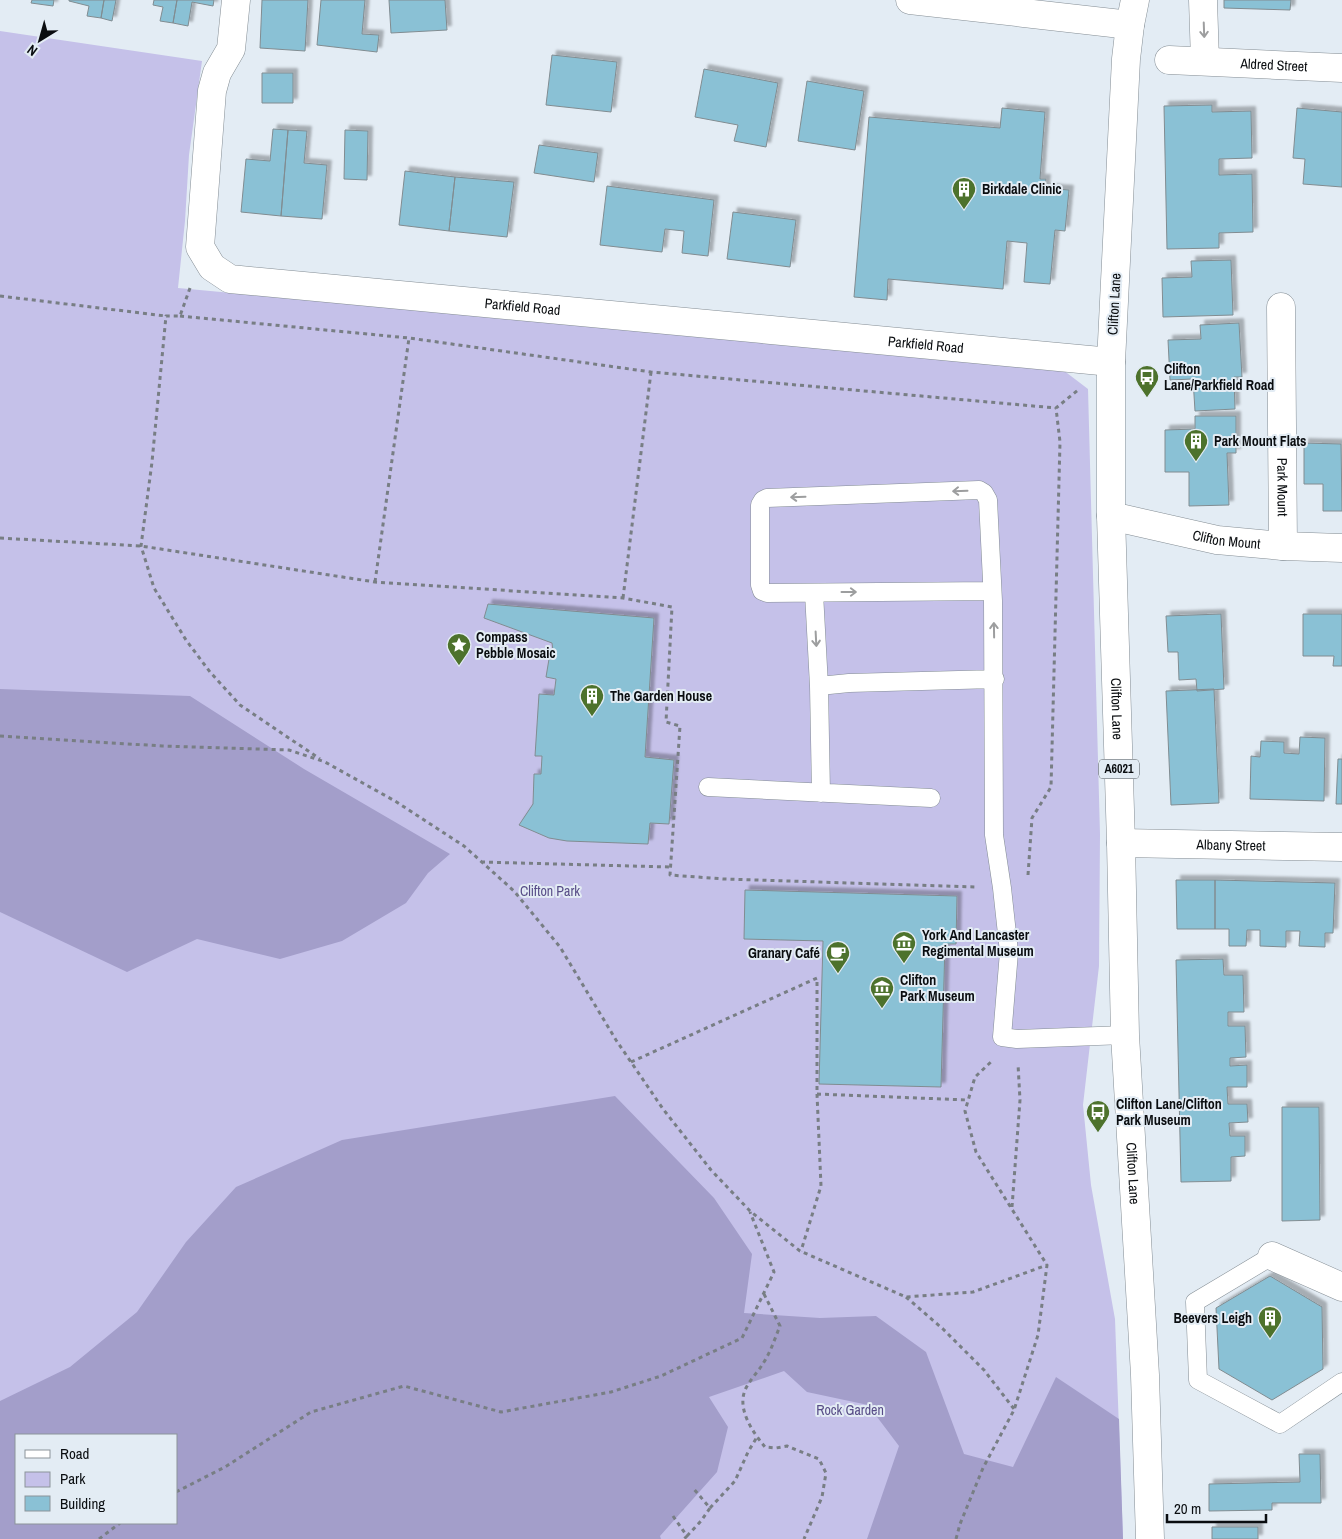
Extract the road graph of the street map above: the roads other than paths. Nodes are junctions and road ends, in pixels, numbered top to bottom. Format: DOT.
graph roads {
  1 [pos="236,0"];
  2 [pos="910,0"];
  3 [pos="1203,0"];
  4 [pos="1132,12"];
  5 [pos="1169,60"];
  6 [pos="1205,61"];
  7 [pos="1342,68"];
  8 [pos="1281,307"];
  9 [pos="1111,362"];
  10 [pos="1111,516"];
  11 [pos="1283,546"];
  12 [pos="1342,548"];
  13 [pos="992,591"];
  14 [pos="814,593"];
  15 [pos="995,679"];
  16 [pos="818,686"];
  17 [pos="708,787"];
  18 [pos="821,793"];
  19 [pos="931,798"];
  20 [pos="1121,843"];
  21 [pos="1342,847"];
  22 [pos="1125,1035"];
  23 [pos="1272,1256"];
  24 [pos="1342,1287"];
  25 [pos="1342,1382"];
  26 [pos="1150,1539"];
  1 -- 9 [label="street, Parkfield Road"];
  2 -- 4 [label="street"];
  3 -- 6 [label="street, one-way"];
  4 -- 9 [label="street, Clifton Lane / A6021"];
  5 -- 6 [label="street, Aldred Street"];
  6 -- 7 [label="street, Aldred Street"];
  8 -- 11 [label="street, Park Mount"];
  9 -- 10 [label="street, Clifton Lane / A6021"];
  10 -- 11 [label="street, Clifton Mount"];
  10 -- 20 [label="street, Clifton Lane / A6021"];
  11 -- 12 [label="street, Clifton Mount"];
  14 -- 13 [label="lane, one-way"];
  13 -- 14 [label="lane, one-way"];
  15 -- 13 [label="lane, one-way"];
  14 -- 16 [label="lane, one-way"];
  15 -- 16 [label="lane"];
  15 -- 22 [label="lane"];
  16 -- 18 [label="lane"];
  17 -- 18 [label="lane"];
  18 -- 19 [label="lane"];
  20 -- 21 [label="street, Albany Street"];
  20 -- 22 [label="street, Clifton Lane / A6021"];
  22 -- 26 [label="street, Clifton Lane / A6021"];
  23 -- 24 [label="street"];
  23 -- 25 [label="lane"];
}
